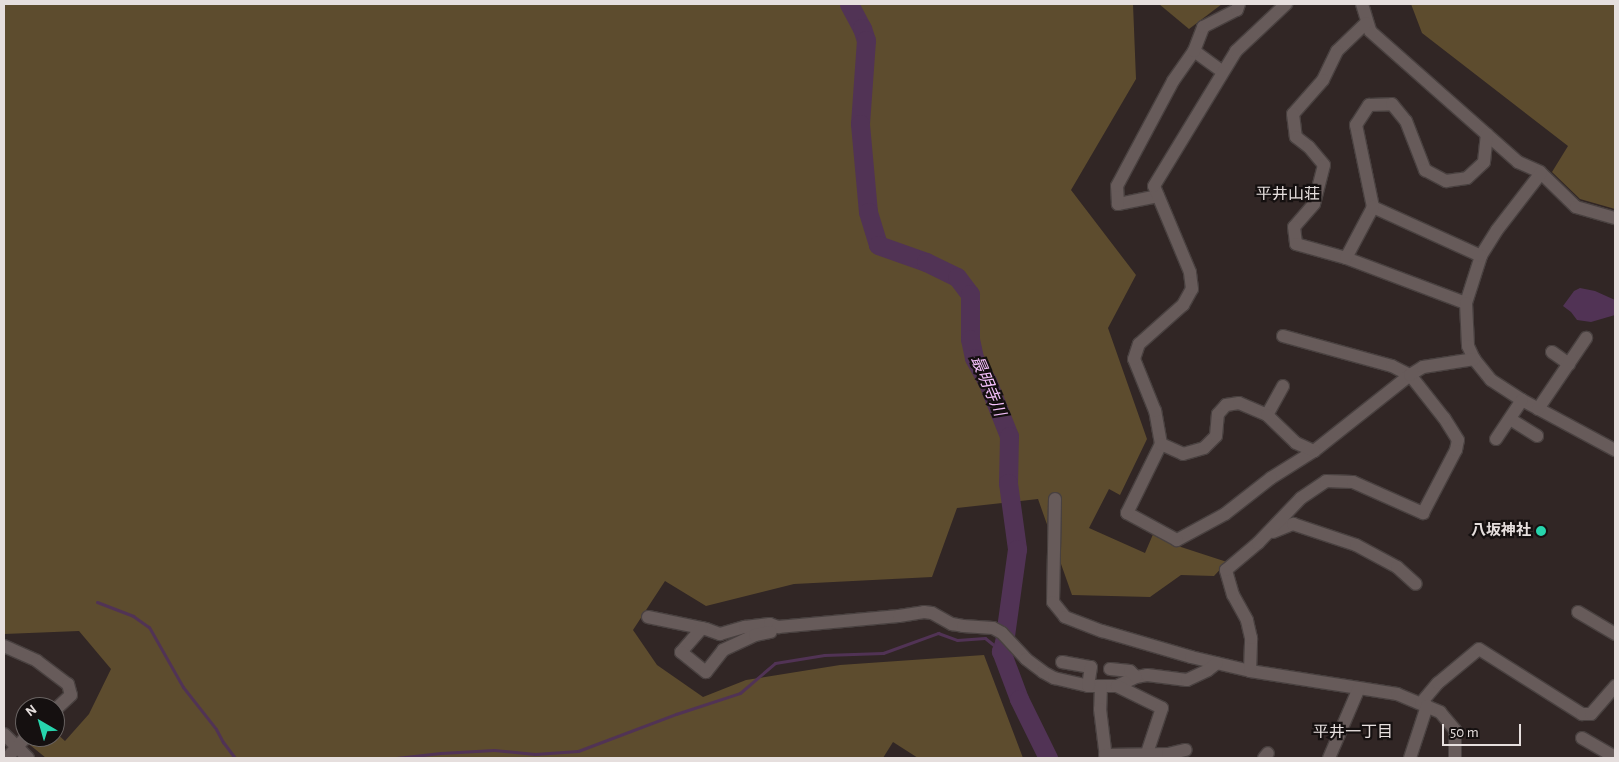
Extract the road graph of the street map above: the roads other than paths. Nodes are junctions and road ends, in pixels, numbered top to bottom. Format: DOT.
graph roads {
  1 [pos="1239,4"];
  2 [pos="1286,4"];
  3 [pos="1362,4"];
  4 [pos="1366,23"];
  5 [pos="1194,51"];
  6 [pos="1222,71"];
  7 [pos="1487,134"];
  8 [pos="1541,173"];
  9 [pos="1158,196"];
  10 [pos="1373,207"];
  11 [pos="1615,218"];
  12 [pos="1481,256"];
  13 [pos="1346,258"];
  14 [pos="1466,303"];
  15 [pos="1283,336"];
  16 [pos="1586,338"];
  17 [pos="1552,352"];
  18 [pos="1474,359"];
  19 [pos="1569,364"];
  20 [pos="1410,375"];
  21 [pos="1283,386"];
  22 [pos="1522,400"];
  23 [pos="1538,409"];
  24 [pos="1267,415"];
  25 [pos="1510,419"];
  26 [pos="1537,436"];
  27 [pos="1496,439"];
  28 [pos="1161,444"];
  29 [pos="1615,450"];
  30 [pos="1314,451"];
  31 [pos="1055,499"];
  32 [pos="1266,535"];
  33 [pos="1416,584"];
  34 [pos="1578,612"];
  35 [pos="648,618"];
  36 [pos="778,627"];
  37 [pos="702,628"];
  38 [pos="1615,634"];
  39 [pos="4,646"];
  40 [pos="1062,662"];
  41 [pos="1217,663"];
  42 [pos="1110,669"];
  43 [pos="1250,671"];
  44 [pos="1136,677"];
  45 [pos="1088,686"];
  46 [pos="1101,686"];
  47 [pos="1117,686"];
  48 [pos="1615,686"];
  49 [pos="1359,688"];
  50 [pos="65,701"];
  51 [pos="1424,704"];
  52 [pos="4,734"];
  53 [pos="1582,738"];
  54 [pos="15,746"];
  55 [pos="16,747"];
  56 [pos="1186,750"];
  57 [pos="1106,756"];
  58 [pos="1146,756"];
  59 [pos="1615,757"];
  60 [pos="7,758"];
  61 [pos="28,758"];
  62 [pos="1328,758"];
  63 [pos="1410,758"];
  64 [pos="1455,758"];
  1 -- 5 [label="street"];
  2 -- 6 [label="street"];
  3 -- 4 [label="street"];
  4 -- 7 [label="street"];
  4 -- 13 [label="street"];
  5 -- 6 [label="street"];
  5 -- 9 [label="street"];
  6 -- 9 [label="street"];
  7 -- 8 [label="street"];
  7 -- 10 [label="street"];
  8 -- 11 [label="street"];
  8 -- 12 [label="street"];
  9 -- 28 [label="street"];
  10 -- 12 [label="street"];
  10 -- 13 [label="street"];
  12 -- 14 [label="street"];
  13 -- 14 [label="street"];
  14 -- 18 [label="street"];
  15 -- 20 [label="street"];
  16 -- 19 [label="street"];
  17 -- 19 [label="street"];
  18 -- 20 [label="street"];
  18 -- 22 [label="street"];
  19 -- 23 [label="street"];
  20 -- 30 [label="street"];
  20 -- 32 [label="street"];
  21 -- 24 [label="street"];
  22 -- 23 [label="street"];
  22 -- 25 [label="street"];
  23 -- 29 [label="street"];
  24 -- 28 [label="street"];
  24 -- 30 [label="street"];
  25 -- 26 [label="street"];
  25 -- 27 [label="street"];
  28 -- 30 [label="street"];
  31 -- 41 [label="street"];
  32 -- 33 [label="street"];
  32 -- 43 [label="street"];
  34 -- 38 [label="street"];
  35 -- 37 [label="street"];
  36 -- 37 [label="street"];
  36 -- 37 [label="street"];
  36 -- 45 [label="street"];
  39 -- 50 [label="street"];
  40 -- 45 [label="street"];
  41 -- 43 [label="street"];
  41 -- 44 [label="street"];
  42 -- 44 [label="street"];
  43 -- 49 [label="street"];
  44 -- 47 [label="street"];
  45 -- 46 [label="street"];
  46 -- 47 [label="street"];
  46 -- 57 [label="street"];
  47 -- 58 [label="street"];
  48 -- 51 [label="street"];
  49 -- 51 [label="street"];
  49 -- 62 [label="street"];
  51 -- 63 [label="street"];
  51 -- 64 [label="street"];
  52 -- 54 [label="street"];
  53 -- 59 [label="street"];
  55 -- 60 [label="street"];
  55 -- 61 [label="street"];
  56 -- 58 [label="street"];
  57 -- 58 [label="street"];
}
